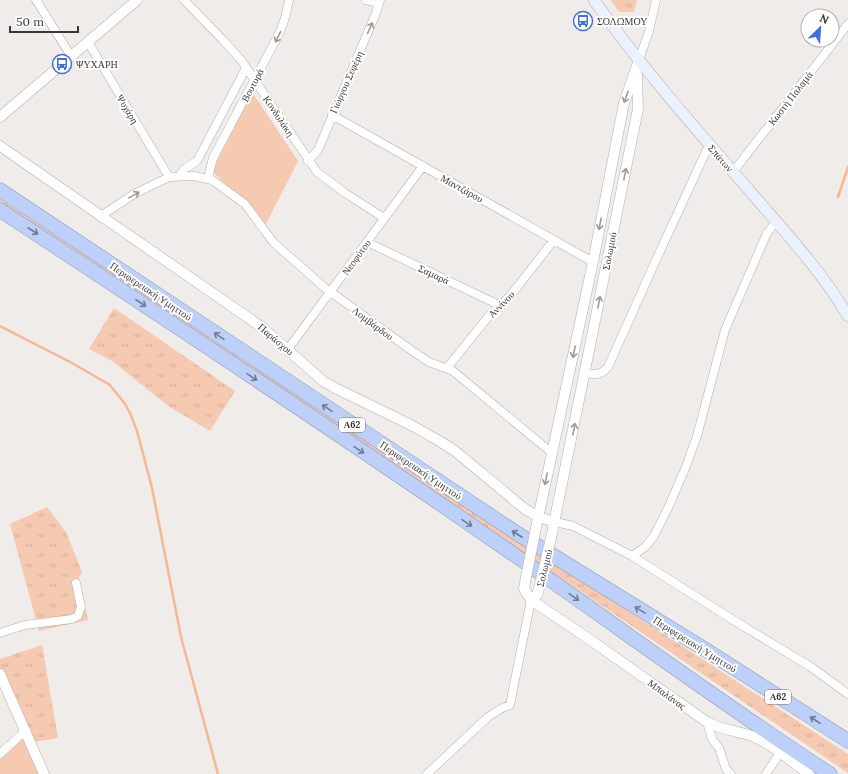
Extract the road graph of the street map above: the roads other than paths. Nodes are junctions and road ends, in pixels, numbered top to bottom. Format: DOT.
graph roads {
  1 [pos="36,0"];
  2 [pos="137,0"];
  3 [pos="184,0"];
  4 [pos="289,0"];
  5 [pos="366,0"];
  6 [pos="594,0"];
  7 [pos="656,0"];
  8 [pos="380,2"];
  9 [pos="848,24"];
  10 [pos="88,42"];
  11 [pos="71,56"];
  12 [pos="638,65"];
  13 [pos="246,68"];
  14 [pos="255,80"];
  15 [pos="332,115"];
  16 [pos="0,117"];
  17 [pos="709,145"];
  18 [pos="0,146"];
  19 [pos="196,161"];
  20 [pos="308,161"];
  21 [pos="423,166"];
  22 [pos="210,168"];
  23 [pos="733,172"];
  24 [pos="179,176"];
  25 [pos="169,177"];
  26 [pos="208,178"];
  27 [pos="0,190"];
  28 [pos="0,210"];
  29 [pos="101,216"];
  30 [pos="384,218"];
  31 [pos="776,222"];
  32 [pos="554,240"];
  33 [pos="367,242"];
  34 [pos="593,262"];
  35 [pos="331,292"];
  36 [pos="501,306"];
  37 [pos="848,316"];
  38 [pos="288,349"];
  39 [pos="447,368"];
  40 [pos="585,373"];
  41 [pos="552,453"];
  42 [pos="537,520"];
  43 [pos="554,526"];
  44 [pos="632,556"];
  45 [pos="76,583"];
  46 [pos="531,600"];
  47 [pos="0,633"];
  48 [pos="0,674"];
  49 [pos="848,694"];
  50 [pos="707,722"];
  51 [pos="26,730"];
  52 [pos="848,741"];
  53 [pos="780,753"];
  54 [pos="0,754"];
  55 [pos="44,774"];
  56 [pos="427,774"];
  57 [pos="731,774"];
  58 [pos="766,774"];
  59 [pos="809,774"];
  60 [pos="830,774"];
  1 -- 11 [label="street"];
  2 -- 10 [label="street"];
  3 -- 13 [label="street, Κονδυλάκη"];
  4 -- 14 [label="street, Βουτυρά, one-way"];
  5 -- 8 [label="street"];
  6 -- 12 [label="main road, Σπάτων"];
  7 -- 12 [label="street"];
  15 -- 8 [label="street, Γιώργου Σεφέρη, one-way"];
  9 -- 23 [label="street, Κωστή Παλαμά"];
  10 -- 11 [label="street"];
  10 -- 25 [label="street, Ψυχάρη"];
  11 -- 16 [label="street"];
  12 -- 17 [label="main road, Σπάτων"];
  12 -- 34 [label="street, Σολωμού, one-way"];
  40 -- 12 [label="street, Σολωμού, one-way"];
  13 -- 14 [label="street, Κονδυλάκη"];
  13 -- 19 [label="street, Βουτυρά"];
  14 -- 20 [label="street, Κονδυλάκη"];
  14 -- 22 [label="street, Βουτυρά"];
  15 -- 20 [label="street, Γιώργου Σεφέρη"];
  15 -- 21 [label="street, Μαντζάρου"];
  17 -- 23 [label="main road, Σπάτων"];
  17 -- 40 [label="street"];
  18 -- 29 [label="street, Παράσχου"];
  19 -- 22 [label="street"];
  19 -- 24 [label="street, Βουτυρά"];
  20 -- 30 [label="street, Κονδυλάκη"];
  21 -- 30 [label="street, Νεοφύτου"];
  21 -- 32 [label="street, Μαντζάρου"];
  22 -- 26 [label="street, Βουτυρά"];
  23 -- 31 [label="main road, Σπάτων"];
  24 -- 25 [label="street"];
  24 -- 26 [label="street"];
  29 -- 25 [label="street, one-way"];
  26 -- 35 [label="street, Λομβάρδου"];
  52 -- 27 [label="highway, Περιφερειακή Υμηττού / Α62, one-way"];
  28 -- 60 [label="highway, Περιφερειακή Υμηττού / Α62, one-way"];
  29 -- 38 [label="street, Παράσχου"];
  30 -- 33 [label="street, Νεοφύτου"];
  31 -- 37 [label="main road, Σπάτων"];
  31 -- 44 [label="street"];
  32 -- 34 [label="street, Μαντζάρου"];
  32 -- 36 [label="street, Αννίνου"];
  33 -- 35 [label="street, Νεοφύτου"];
  33 -- 36 [label="street, Σαμαρά"];
  34 -- 41 [label="street, Σολωμού, one-way"];
  35 -- 38 [label="street, Νεοφύτου"];
  35 -- 39 [label="street, Λομβάρδου"];
  36 -- 39 [label="street, Αννίνου"];
  38 -- 42 [label="street, Παράσχου"];
  39 -- 41 [label="street, Λομβάρδου"];
  43 -- 40 [label="street, Σολωμού, one-way"];
  41 -- 42 [label="street, Σολωμού, one-way"];
  42 -- 43 [label="street, Παράσχου"];
  42 -- 46 [label="street, Σολωμού, bridge"];
  43 -- 44 [label="street"];
  43 -- 46 [label="street, Σολωμού, bridge"];
  44 -- 49 [label="street"];
  45 -- 47 [label="street"];
  46 -- 50 [label="street, Μπαλάνας"];
  46 -- 56 [label="street"];
  48 -- 51 [label="street"];
  50 -- 53 [label="street, Μπαλάνας"];
  50 -- 57 [label="street"];
  51 -- 54 [label="street"];
  51 -- 55 [label="street"];
  53 -- 58 [label="street"];
  53 -- 59 [label="street, Μπαλάνας"];
}
